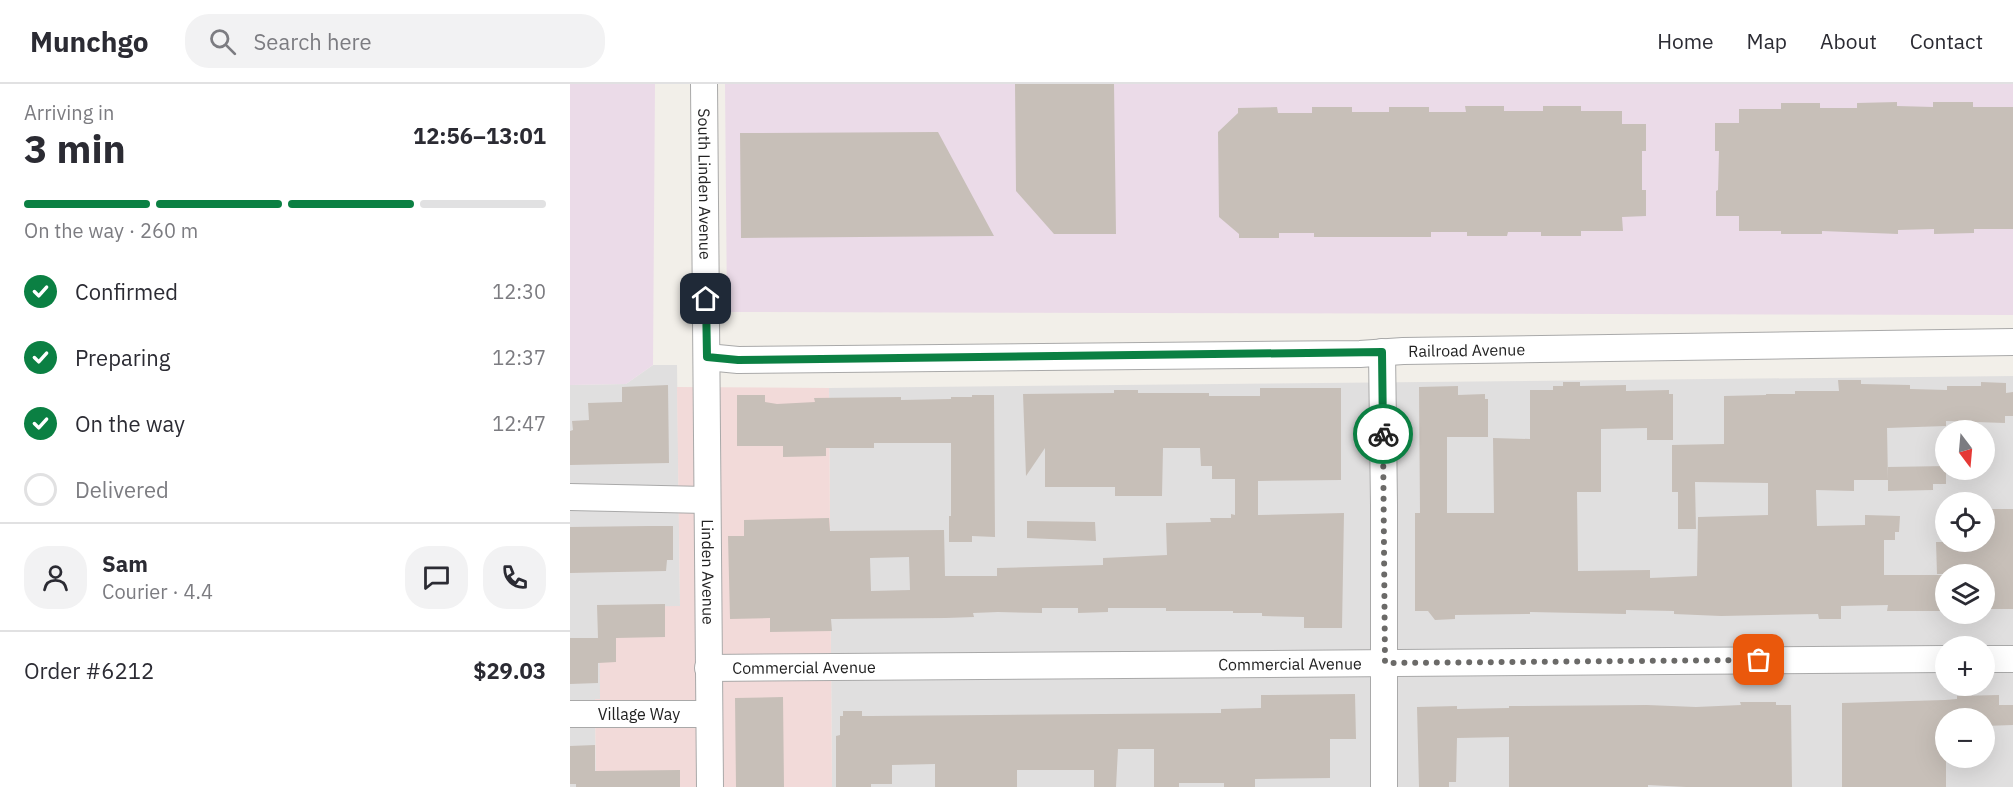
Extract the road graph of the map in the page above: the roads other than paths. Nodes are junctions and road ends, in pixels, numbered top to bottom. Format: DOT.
graph roads {
  1 [pos="704,84"];
  2 [pos="2013,342"];
  3 [pos="1382,352"];
  4 [pos="707,357"];
  5 [pos="570,496"];
  6 [pos="706,500"];
  7 [pos="1935,659"];
  8 [pos="1995,659"];
  9 [pos="2013,659"];
  10 [pos="1385,663"];
  11 [pos="708,668"];
  12 [pos="570,714"];
  13 [pos="709,714"];
  14 [pos="710,787"];
  15 [pos="1384,787"];
  1 -- 4 [label="street, South Linden Avenue"];
  2 -- 3 [label="street, Railroad Avenue"];
  3 -- 4 [label="street, Railroad Avenue"];
  3 -- 10 [label="street"];
  4 -- 6 [label="street, Linden Avenue"];
  5 -- 6 [label="street"];
  6 -- 11 [label="street, Linden Avenue"];
  7 -- 10 [label="street, Commercial Avenue"];
  8 -- 9 [label="street"];
  10 -- 11 [label="street, Commercial Avenue"];
  10 -- 15 [label="street"];
  11 -- 13 [label="street, Linden Avenue"];
  12 -- 13 [label="street, Village Way"];
  13 -- 14 [label="street, Linden Avenue"];
}
